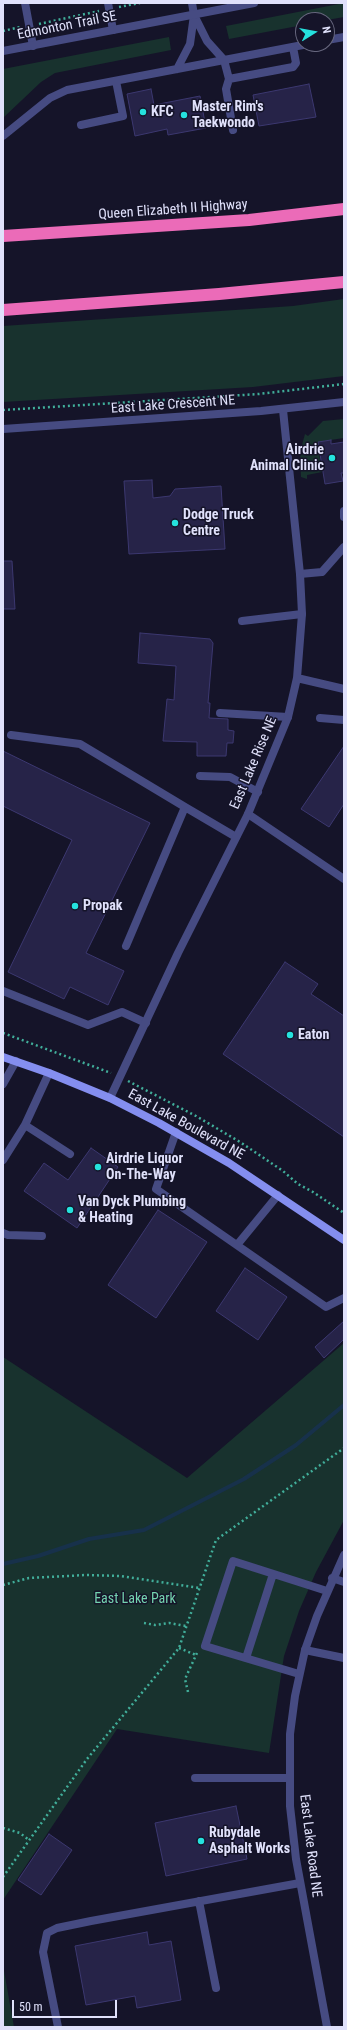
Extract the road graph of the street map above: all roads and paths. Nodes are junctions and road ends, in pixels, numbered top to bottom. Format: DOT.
graph roads {
  1 [pos="25,3"];
  2 [pos="140,3"];
  3 [pos="192,3"];
  4 [pos="254,3"];
  5 [pos="108,6"];
  6 [pos="194,15"];
  7 [pos="29,26"];
  8 [pos="113,30"];
  9 [pos="3,31"];
  10 [pos="33,46"];
  11 [pos="293,47"];
  12 [pos="3,52"];
  13 [pos="224,60"];
  14 [pos="177,69"];
  15 [pos="229,79"];
  16 [pos="116,81"];
  17 [pos="81,125"];
  18 [pos="233,130"];
  19 [pos="3,136"];
  20 [pos="344,209"];
  21 [pos="3,236"];
  22 [pos="344,282"];
  23 [pos="3,310"];
  24 [pos="344,384"];
  25 [pos="344,402"];
  26 [pos="3,410"];
  27 [pos="283,410"];
  28 [pos="3,429"];
  29 [pos="344,511"];
  30 [pos="344,517"];
  31 [pos="344,547"];
  32 [pos="300,574"];
  33 [pos="302,614"];
  34 [pos="242,621"];
  35 [pos="297,678"];
  36 [pos="344,689"];
  37 [pos="220,713"];
  38 [pos="288,717"];
  39 [pos="320,718"];
  40 [pos="344,720"];
  41 [pos="11,735"];
  42 [pos="200,776"];
  43 [pos="258,792"];
  44 [pos="185,807"];
  45 [pos="248,814"];
  46 [pos="236,836"];
  47 [pos="344,879"];
  48 [pos="126,946"];
  49 [pos="3,991"];
  50 [pos="146,1023"];
  51 [pos="3,1033"];
  52 [pos="3,1057"];
  53 [pos="16,1061"];
  54 [pos="49,1073"];
  55 [pos="120,1077"];
  56 [pos="3,1084"];
  57 [pos="110,1098"];
  58 [pos="25,1125"];
  59 [pos="176,1132"];
  60 [pos="70,1154"];
  61 [pos="3,1160"];
  62 [pos="278,1195"];
  63 [pos="344,1213"];
  64 [pos="3,1233"];
  65 [pos="42,1236"];
  66 [pos="344,1240"];
  67 [pos="237,1245"];
  68 [pos="344,1298"];
  69 [pos="344,1448"];
  70 [pos="344,1555"];
  71 [pos="273,1574"];
  72 [pos="332,1578"];
  73 [pos="344,1582"];
  74 [pos="3,1585"];
  75 [pos="200,1588"];
  76 [pos="327,1591"];
  77 [pos="144,1623"];
  78 [pos="186,1626"];
  79 [pos="205,1646"];
  80 [pos="178,1648"];
  81 [pos="306,1650"];
  82 [pos="196,1655"];
  83 [pos="246,1658"];
  84 [pos="344,1658"];
  85 [pos="299,1674"];
  86 [pos="188,1692"];
  87 [pos="195,1778"];
  88 [pos="290,1778"];
  89 [pos="3,1828"];
  90 [pos="29,1840"];
  91 [pos="3,1877"];
  92 [pos="300,1883"];
  93 [pos="199,1901"];
  94 [pos="216,1988"];
  95 [pos="58,2027"];
  96 [pos="327,2027"];
  1 -- 7 [label="street"];
  2 -- 5 [label="path"];
  3 -- 6 [label="street"];
  4 -- 6 [label="street, Edmonton Trail SE"];
  5 -- 7 [label="path"];
  5 -- 8 [label="street"];
  6 -- 8 [label="street, Edmonton Trail SE"];
  6 -- 13 [label="street"];
  6 -- 14 [label="street"];
  7 -- 9 [label="path"];
  7 -- 10 [label="street"];
  8 -- 10 [label="street, Edmonton Trail SE"];
  10 -- 12 [label="street, Edmonton Trail SE"];
  11 -- 13 [label="street"];
  11 -- 15 [label="street"];
  13 -- 14 [label="street"];
  13 -- 15 [label="street"];
  14 -- 16 [label="street"];
  15 -- 18 [label="street"];
  16 -- 17 [label="street"];
  16 -- 19 [label="street"];
  20 -- 21 [label="highway, Queen Elizabeth II Highway"];
  22 -- 23 [label="highway"];
  24 -- 26 [label="path"];
  25 -- 27 [label="street, East Lake Crescent NE"];
  27 -- 28 [label="street, East Lake Crescent NE"];
  27 -- 32 [label="street, East Lake Rise NE"];
  29 -- 30 [label="street"];
  31 -- 32 [label="street"];
  32 -- 33 [label="street, East Lake Rise NE"];
  33 -- 34 [label="street"];
  33 -- 35 [label="street, East Lake Rise NE"];
  35 -- 36 [label="street"];
  35 -- 38 [label="street, East Lake Rise NE"];
  37 -- 38 [label="street"];
  38 -- 43 [label="street, East Lake Rise NE"];
  39 -- 40 [label="street"];
  41 -- 44 [label="street"];
  42 -- 43 [label="street"];
  43 -- 45 [label="street, East Lake Rise NE"];
  44 -- 46 [label="street"];
  44 -- 48 [label="street"];
  45 -- 46 [label="street, East Lake Rise NE"];
  45 -- 47 [label="street"];
  46 -- 50 [label="street, East Lake Rise NE"];
  49 -- 50 [label="street"];
  50 -- 55 [label="street, East Lake Rise NE"];
  51 -- 55 [label="path"];
  52 -- 53 [label="main road, East Lake Boulevard NE"];
  53 -- 54 [label="main road, East Lake Boulevard NE"];
  53 -- 56 [label="street"];
  54 -- 57 [label="main road, East Lake Boulevard NE"];
  54 -- 58 [label="street"];
  55 -- 57 [label="street, East Lake Rise NE"];
  55 -- 63 [label="path"];
  57 -- 59 [label="main road, East Lake Boulevard NE"];
  58 -- 60 [label="street"];
  58 -- 61 [label="street"];
  59 -- 62 [label="main road, East Lake Boulevard NE"];
  59 -- 67 [label="street"];
  62 -- 66 [label="main road, East Lake Boulevard NE"];
  62 -- 67 [label="street"];
  64 -- 65 [label="street"];
  67 -- 68 [label="street"];
  69 -- 75 [label="path"];
  70 -- 72 [label="street, East Lake Road NE"];
  71 -- 76 [label="street"];
  71 -- 79 [label="street"];
  71 -- 83 [label="street"];
  72 -- 73 [label="street"];
  72 -- 76 [label="street, East Lake Road NE"];
  74 -- 75 [label="path"];
  75 -- 78 [label="path"];
  76 -- 81 [label="street, East Lake Road NE"];
  77 -- 78 [label="path"];
  78 -- 80 [label="path"];
  79 -- 82 [label="path"];
  79 -- 83 [label="street"];
  80 -- 82 [label="path"];
  80 -- 90 [label="path"];
  81 -- 84 [label="street"];
  81 -- 85 [label="street, East Lake Road NE"];
  82 -- 86 [label="path"];
  83 -- 85 [label="street"];
  85 -- 88 [label="street, East Lake Road NE"];
  87 -- 88 [label="street"];
  88 -- 92 [label="street, East Lake Road NE"];
  89 -- 90 [label="path"];
  90 -- 91 [label="path"];
  92 -- 93 [label="street"];
  92 -- 96 [label="street, East Lake Road NE"];
  93 -- 94 [label="street"];
  93 -- 95 [label="street"];
}
